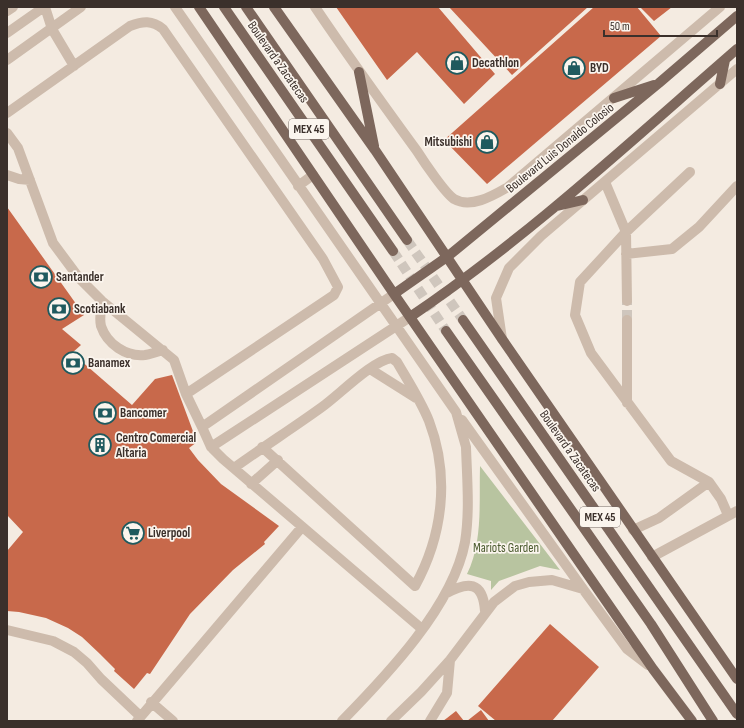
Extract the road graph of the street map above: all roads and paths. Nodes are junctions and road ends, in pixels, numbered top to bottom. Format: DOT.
graph roads {
  1 [pos="13,7"];
  2 [pos="45,7"];
  3 [pos="81,7"];
  4 [pos="175,7"];
  5 [pos="199,7"];
  6 [pos="224,7"];
  7 [pos="246,7"];
  8 [pos="274,7"];
  9 [pos="315,7"];
  10 [pos="720,7"];
  11 [pos="7,11"];
  12 [pos="737,16"];
  13 [pos="52,29"];
  14 [pos="7,33"];
  15 [pos="737,49"];
  16 [pos="7,60"];
  17 [pos="725,60"];
  18 [pos="74,66"];
  19 [pos="737,69"];
  20 [pos="359,72"];
  21 [pos="659,83"];
  22 [pos="720,84"];
  23 [pos="614,98"];
  24 [pos="7,112"];
  25 [pos="7,133"];
  26 [pos="375,150"];
  27 [pos="690,172"];
  28 [pos="7,175"];
  29 [pos="313,175"];
  30 [pos="30,180"];
  31 [pos="605,182"];
  32 [pos="298,186"];
  33 [pos="737,186"];
  34 [pos="583,200"];
  35 [pos="555,207"];
  36 [pos="626,232"];
  37 [pos="407,240"];
  38 [pos="393,251"];
  39 [pos="626,254"];
  40 [pos="447,257"];
  41 [pos="463,281"];
  42 [pos="394,294"];
  43 [pos="102,301"];
  44 [pos="627,301"];
  45 [pos="380,304"];
  46 [pos="410,317"];
  47 [pos="463,320"];
  48 [pos="627,320"];
  49 [pos="397,326"];
  50 [pos="446,331"];
  51 [pos="502,339"];
  52 [pos="163,350"];
  53 [pos="370,369"];
  54 [pos="186,394"];
  55 [pos="418,399"];
  56 [pos="627,403"];
  57 [pos="456,412"];
  58 [pos="202,427"];
  59 [pos="212,447"];
  60 [pos="262,447"];
  61 [pos="278,460"];
  62 [pos="234,468"];
  63 [pos="709,482"];
  64 [pos="251,484"];
  65 [pos="732,513"];
  66 [pos="302,527"];
  67 [pos="633,530"];
  68 [pos="652,557"];
  69 [pos="583,589"];
  70 [pos="445,594"];
  71 [pos="486,611"];
  72 [pos="422,629"];
  73 [pos="7,630"];
  74 [pos="450,660"];
  75 [pos="653,669"];
  76 [pos="737,679"];
  77 [pos="151,702"];
  78 [pos="737,714"];
  79 [pos="139,719"];
  80 [pos="347,720"];
  81 [pos="173,721"];
  82 [pos="391,721"];
  83 [pos="430,721"];
  84 [pos="692,721"];
  85 [pos="713,721"];
  1 -- 11 [label="street"];
  2 -- 13 [label="street"];
  2 -- 14 [label="street"];
  3 -- 13 [label="street"];
  4 -- 32 [label="street"];
  5 -- 29 [label="main road"];
  6 -- 38 [label="main road, Boulevard a Zacatecas / MEX 45"];
  7 -- 37 [label="main road, Boulevard a Zacatecas / MEX 45"];
  8 -- 26 [label="main road"];
  9 -- 20 [label="street"];
  10 -- 23 [label="street, Boulevard Luis Donaldo Colosio"];
  12 -- 21 [label="main road, Boulevard Luis Donaldo Colosio"];
  13 -- 16 [label="street"];
  13 -- 18 [label="street"];
  15 -- 17 [label="main road"];
  17 -- 22 [label="main road"];
  17 -- 35 [label="main road"];
  18 -- 24 [label="street"];
  18 -- 54 [label="street"];
  19 -- 22 [label="street"];
  20 -- 23 [label="street, Boulevard Luis Donaldo Colosio"];
  20 -- 26 [label="main road"];
  21 -- 23 [label="main road"];
  21 -- 40 [label="main road, Boulevard Luis Donaldo Colosio"];
  22 -- 31 [label="street"];
  25 -- 30 [label="street"];
  26 -- 40 [label="main road"];
  27 -- 36 [label="street"];
  28 -- 30 [label="street"];
  29 -- 32 [label="street"];
  29 -- 42 [label="main road"];
  30 -- 43 [label="street"];
  31 -- 34 [label="street"];
  31 -- 36 [label="street"];
  32 -- 45 [label="street"];
  33 -- 39 [label="street"];
  34 -- 35 [label="main road"];
  34 -- 51 [label="street"];
  35 -- 41 [label="main road"];
  36 -- 39 [label="street"];
  36 -- 56 [label="street"];
  39 -- 44 [label="street"];
  40 -- 41 [label="main road"];
  40 -- 42 [label="main road, Boulevard Luis Donaldo Colosio"];
  41 -- 46 [label="main road"];
  41 -- 51 [label="main road"];
  42 -- 45 [label="street"];
  42 -- 46 [label="main road"];
  43 -- 52 [label="street"];
  43 -- 52 [label="street"];
  45 -- 49 [label="street"];
  45 -- 58 [label="street"];
  46 -- 49 [label="street"];
  46 -- 75 [label="main road"];
  47 -- 78 [label="main road, Boulevard a Zacatecas / MEX 45"];
  48 -- 56 [label="street"];
  49 -- 57 [label="street"];
  49 -- 59 [label="street"];
  50 -- 85 [label="main road, MEX 45"];
  51 -- 67 [label="main road"];
  52 -- 54 [label="street"];
  53 -- 55 [label="street"];
  53 -- 55 [label="street"];
  53 -- 60 [label="street"];
  54 -- 58 [label="street"];
  55 -- 61 [label="street"];
  56 -- 63 [label="street"];
  57 -- 69 [label="street"];
  57 -- 70 [label="street"];
  58 -- 59 [label="street"];
  59 -- 62 [label="street"];
  60 -- 61 [label="street"];
  60 -- 62 [label="street"];
  61 -- 64 [label="street"];
  62 -- 64 [label="street"];
  63 -- 65 [label="street"];
  63 -- 67 [label="street"];
  64 -- 66 [label="street"];
  65 -- 68 [label="street"];
  66 -- 72 [label="street"];
  66 -- 77 [label="street"];
  67 -- 68 [label="main road"];
  68 -- 76 [label="main road"];
  69 -- 71 [label="street"];
  69 -- 75 [label="street"];
  70 -- 71 [label="street"];
  70 -- 72 [label="street"];
  71 -- 74 [label="street"];
  72 -- 80 [label="street"];
  73 -- 79 [label="street"];
  74 -- 82 [label="street"];
  74 -- 83 [label="street"];
  75 -- 84 [label="main road"];
  77 -- 79 [label="street"];
  77 -- 81 [label="street"];
}
